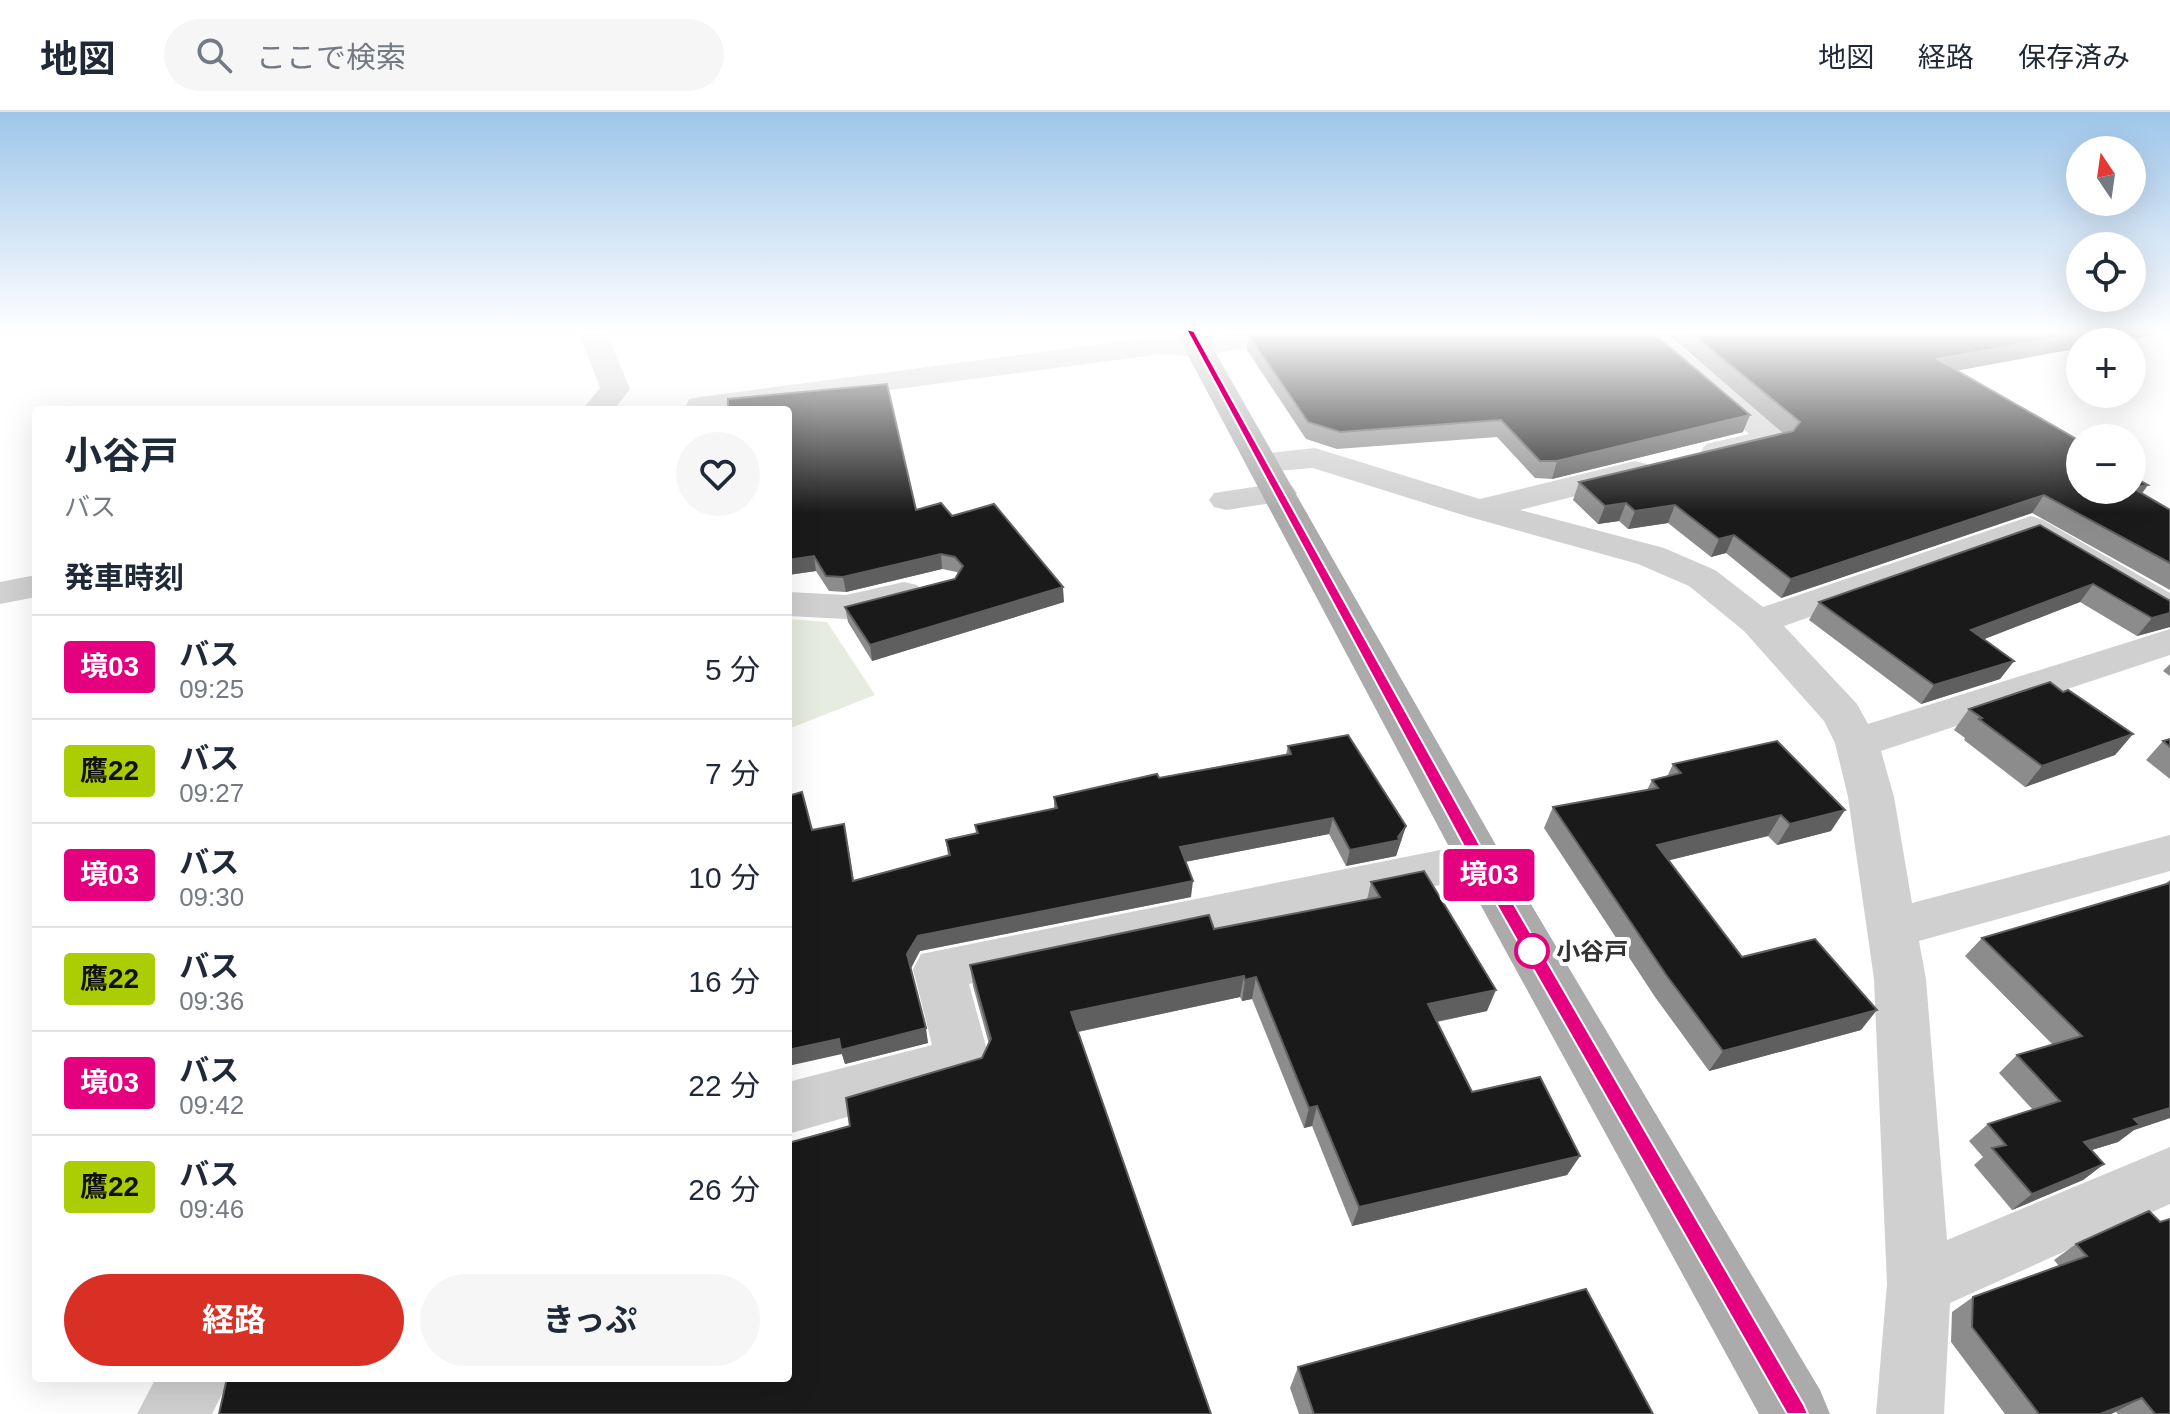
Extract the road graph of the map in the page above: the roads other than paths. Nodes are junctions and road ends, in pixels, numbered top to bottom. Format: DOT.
graph roads {
  1 [pos="808,392"];
  2 [pos="1223,392"];
  3 [pos="1717,392"];
  4 [pos="700,406"];
  5 [pos="1272,478"];
  6 [pos="1226,500"];
  7 [pos="1478,509"];
  8 [pos="943,583"];
  9 [pos="32,587"];
  10 [pos="0,593"];
  11 [pos="792,604"];
  12 [pos="2170,609"];
  13 [pos="1758,622"];
  14 [pos="2170,642"];
  15 [pos="1857,743"];
  16 [pos="2170,853"];
  17 [pos="1480,860"];
  18 [pos="1894,928"];
  19 [pos="792,1107"];
  20 [pos="2170,1175"];
  21 [pos="1919,1284"];
  22 [pos="194,1382"];
  23 [pos="171,1414"];
  24 [pos="1796,1414"];
  25 [pos="1910,1414"];
  1 -- 4 [label="street"];
  2 -- 5 [label="main road"];
  3 -- 7 [label="street"];
  5 -- 6 [label="street"];
  5 -- 7 [label="street"];
  5 -- 17 [label="main road"];
  7 -- 13 [label="street"];
  8 -- 11 [label="street"];
  9 -- 10 [label="street"];
  12 -- 13 [label="street"];
  13 -- 15 [label="street"];
  14 -- 15 [label="street"];
  15 -- 18 [label="street"];
  16 -- 18 [label="street"];
  17 -- 19 [label="street"];
  17 -- 24 [label="main road"];
  18 -- 21 [label="street"];
  20 -- 21 [label="street"];
  21 -- 25 [label="street"];
  22 -- 23 [label="street"];
}
